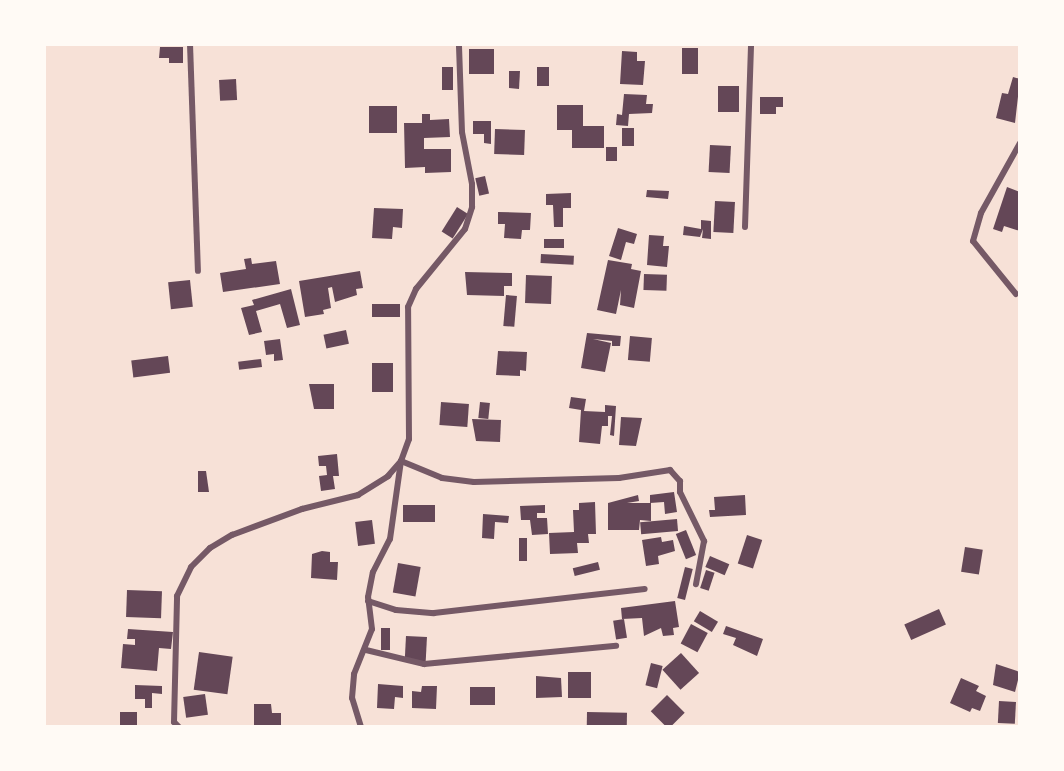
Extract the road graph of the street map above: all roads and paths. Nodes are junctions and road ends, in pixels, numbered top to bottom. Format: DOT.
graph roads {
  1 [pos="190,44"];
  2 [pos="459,44"];
  3 [pos="751,44"];
  4 [pos="1020,143"];
  5 [pos="745,227"];
  6 [pos="198,271"];
  7 [pos="1016,294"];
  8 [pos="401,461"];
  9 [pos="696,584"];
  10 [pos="645,589"];
  11 [pos="368,601"];
  12 [pos="616,646"];
  13 [pos="366,650"];
  14 [pos="179,727"];
  15 [pos="361,727"];
  1 -- 6 [label="street"];
  2 -- 8 [label="street"];
  3 -- 5 [label="street"];
  4 -- 7 [label="street"];
  8 -- 9 [label="street"];
  8 -- 11 [label="street"];
  8 -- 14 [label="street"];
  10 -- 11 [label="street"];
  11 -- 13 [label="street"];
  12 -- 13 [label="street"];
  13 -- 15 [label="street"];
}
